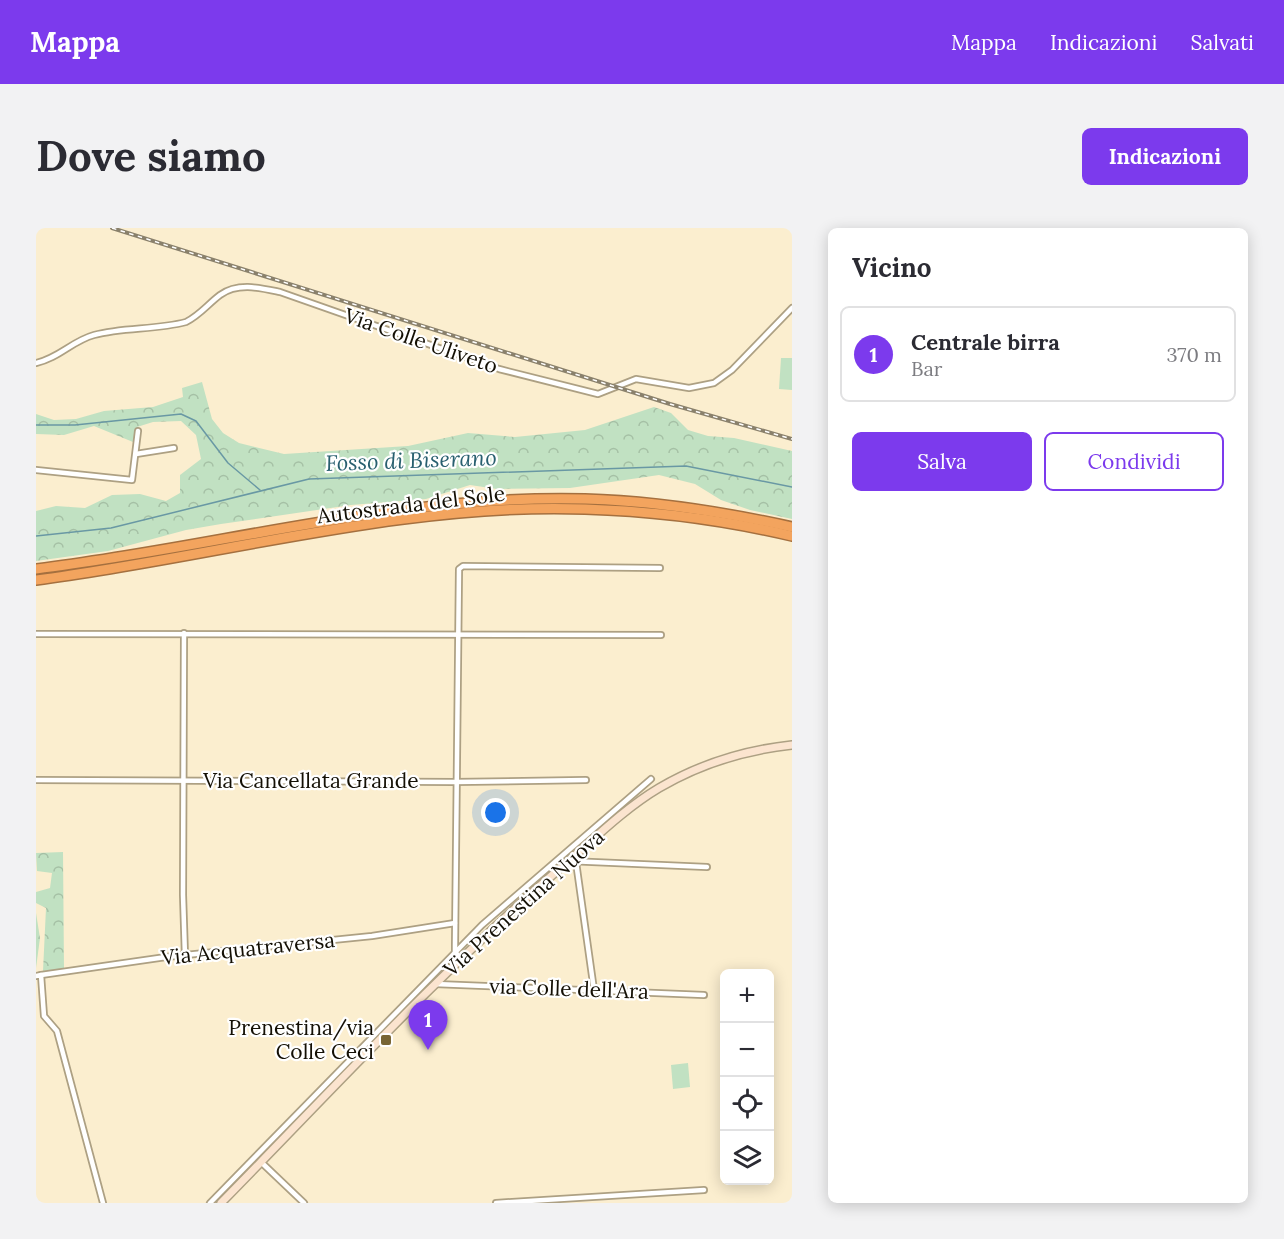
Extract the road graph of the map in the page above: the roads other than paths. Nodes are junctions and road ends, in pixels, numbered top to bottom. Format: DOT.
graph roads {
  1 [pos="792,308"];
  2 [pos="36,363"];
  3 [pos="138,431"];
  4 [pos="174,448"];
  5 [pos="136,454"];
  6 [pos="36,470"];
  7 [pos="792,527"];
  8 [pos="792,536"];
  9 [pos="660,568"];
  10 [pos="36,569"];
  11 [pos="36,579"];
  12 [pos="184,633"];
  13 [pos="36,634"];
  14 [pos="457,634"];
  15 [pos="661,635"];
  16 [pos="792,745"];
  17 [pos="651,779"];
  18 [pos="36,780"];
  19 [pos="586,780"];
  20 [pos="184,781"];
  21 [pos="455,782"];
  22 [pos="572,861"];
  23 [pos="707,867"];
  24 [pos="455,923"];
  25 [pos="458,955"];
  26 [pos="185,956"];
  27 [pos="38,976"];
  28 [pos="435,984"];
  29 [pos="594,990"];
  30 [pos="704,994"];
  31 [pos="261,1162"];
  32 [pos="704,1190"];
  33 [pos="103,1203"];
  34 [pos="210,1203"];
  35 [pos="221,1203"];
  36 [pos="303,1203"];
  37 [pos="496,1203"];
  1 -- 2 [label="street, Via Colle Uliveto"];
  3 -- 5 [label="street"];
  4 -- 5 [label="street"];
  5 -- 6 [label="street"];
  7 -- 10 [label="highway, Autostrada del Sole"];
  8 -- 11 [label="highway, Autostrada del Sole"];
  9 -- 14 [label="street"];
  12 -- 13 [label="street"];
  12 -- 14 [label="street"];
  12 -- 20 [label="street"];
  14 -- 15 [label="street"];
  14 -- 21 [label="street"];
  16 -- 22 [label="main road, Via Prenestina Nuova"];
  17 -- 25 [label="street"];
  18 -- 20 [label="street, Via Cancellata Grande"];
  19 -- 21 [label="street, Via Cancellata Grande"];
  20 -- 21 [label="street, Via Cancellata Grande"];
  20 -- 26 [label="street"];
  21 -- 24 [label="street"];
  22 -- 23 [label="street"];
  22 -- 25 [label="main road, Via Prenestina Nuova"];
  22 -- 29 [label="street"];
  24 -- 25 [label="street"];
  24 -- 26 [label="street, Via Acquatraversa"];
  25 -- 28 [label="main road, Via Prenestina Nuova"];
  25 -- 34 [label="street"];
  26 -- 27 [label="street, Via Acquatraversa"];
  27 -- 33 [label="street"];
  28 -- 29 [label="street, via Colle dell'Ara"];
  28 -- 31 [label="main road, Via Prenestina Nuova"];
  29 -- 30 [label="street, via Colle dell'Ara"];
  31 -- 35 [label="main road, Via Prenestina Nuova"];
  31 -- 36 [label="street"];
  32 -- 37 [label="street"];
}
